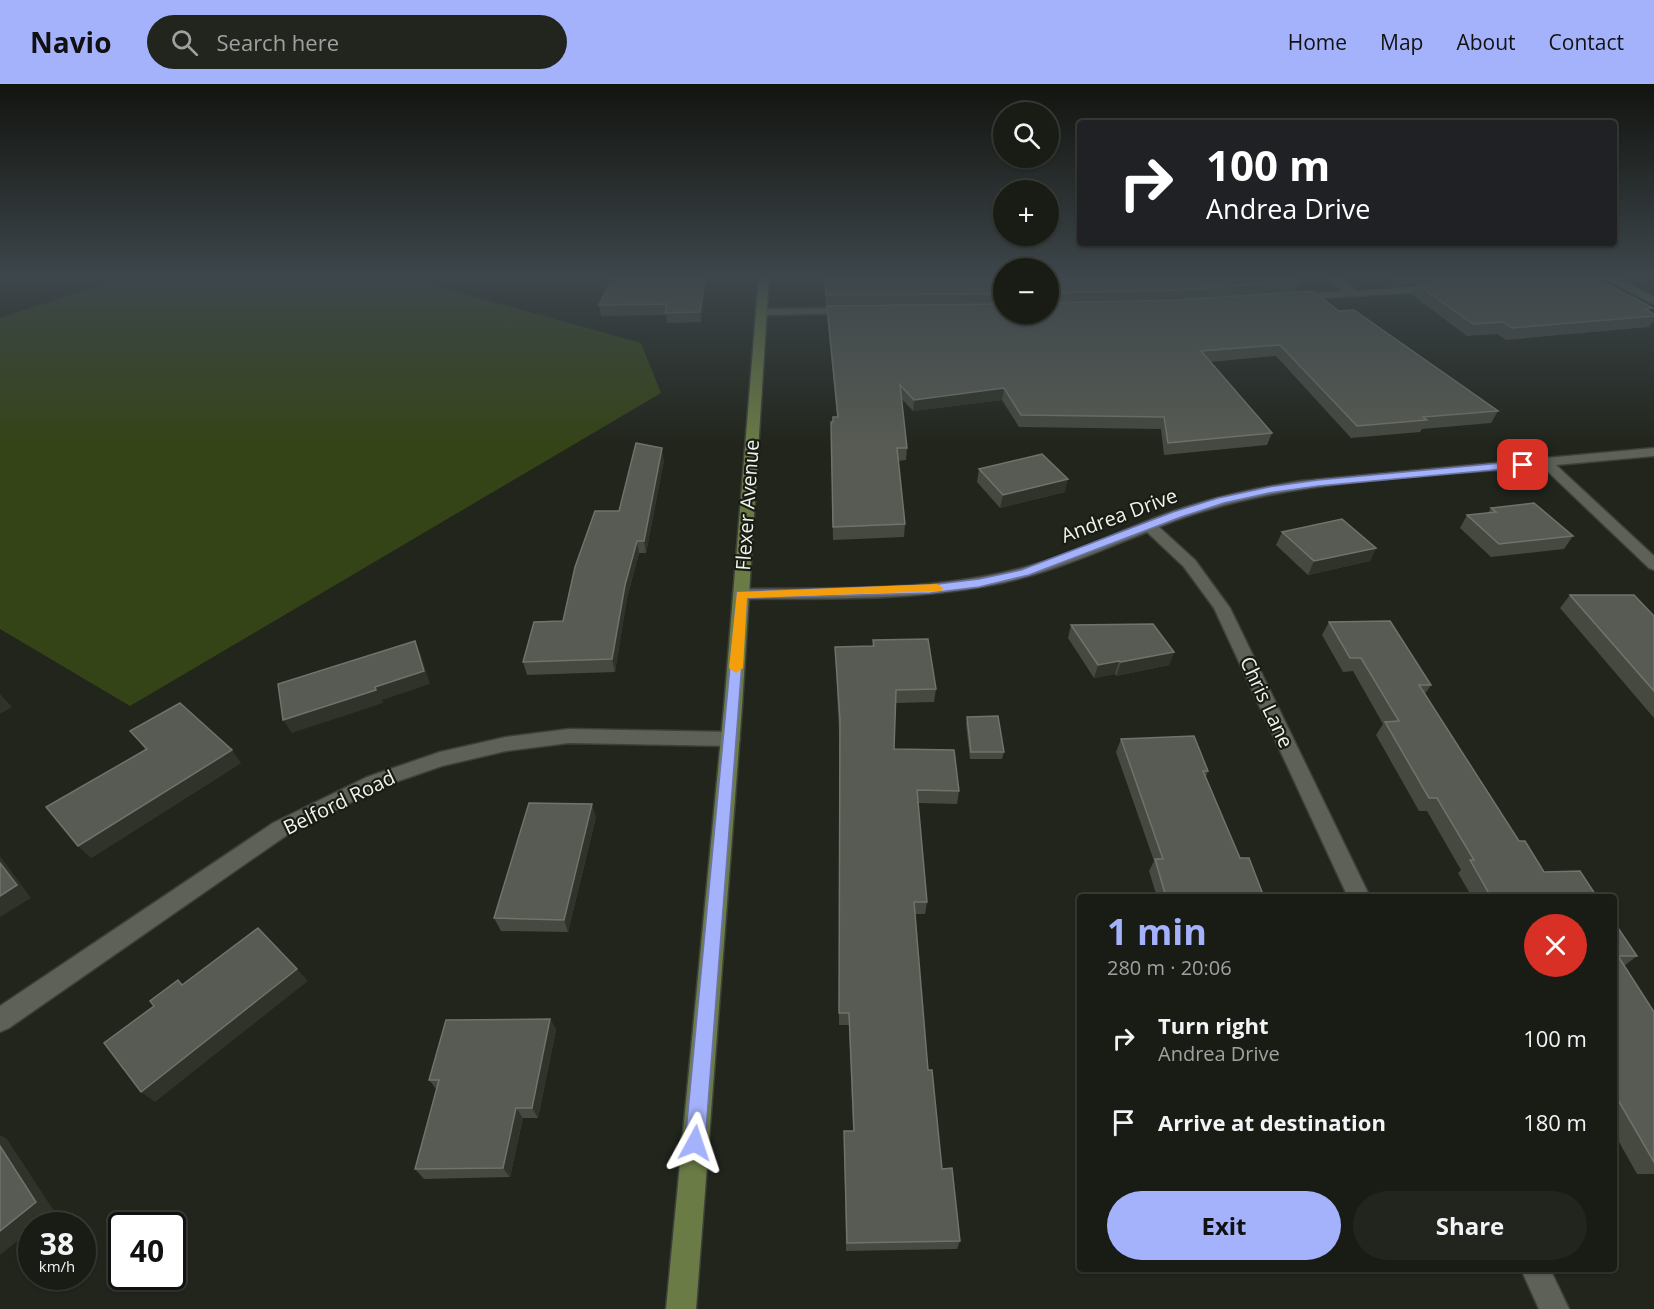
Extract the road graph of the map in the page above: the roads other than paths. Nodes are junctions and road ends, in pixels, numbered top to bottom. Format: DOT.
graph roads {
  1 [pos="760,332"];
  2 [pos="1654,452"];
  3 [pos="1546,463"];
  4 [pos="1149,526"];
  5 [pos="1654,565"];
  6 [pos="741,594"];
  7 [pos="730,739"];
  8 [pos="1358,894"];
  9 [pos="0,1020"];
  10 [pos="1536,1272"];
  11 [pos="681,1309"];
  12 [pos="1554,1309"];
  1 -- 6 [label="street, Flexer Avenue"];
  2 -- 3 [label="street, Andrea Drive"];
  3 -- 4 [label="street, Andrea Drive"];
  3 -- 5 [label="street"];
  4 -- 6 [label="street, Andrea Drive"];
  4 -- 8 [label="street, Chris Lane"];
  6 -- 7 [label="street, Flexer Avenue"];
  7 -- 9 [label="street, Belford Road"];
  7 -- 11 [label="street, Flexer Avenue"];
  10 -- 12 [label="street"];
}
